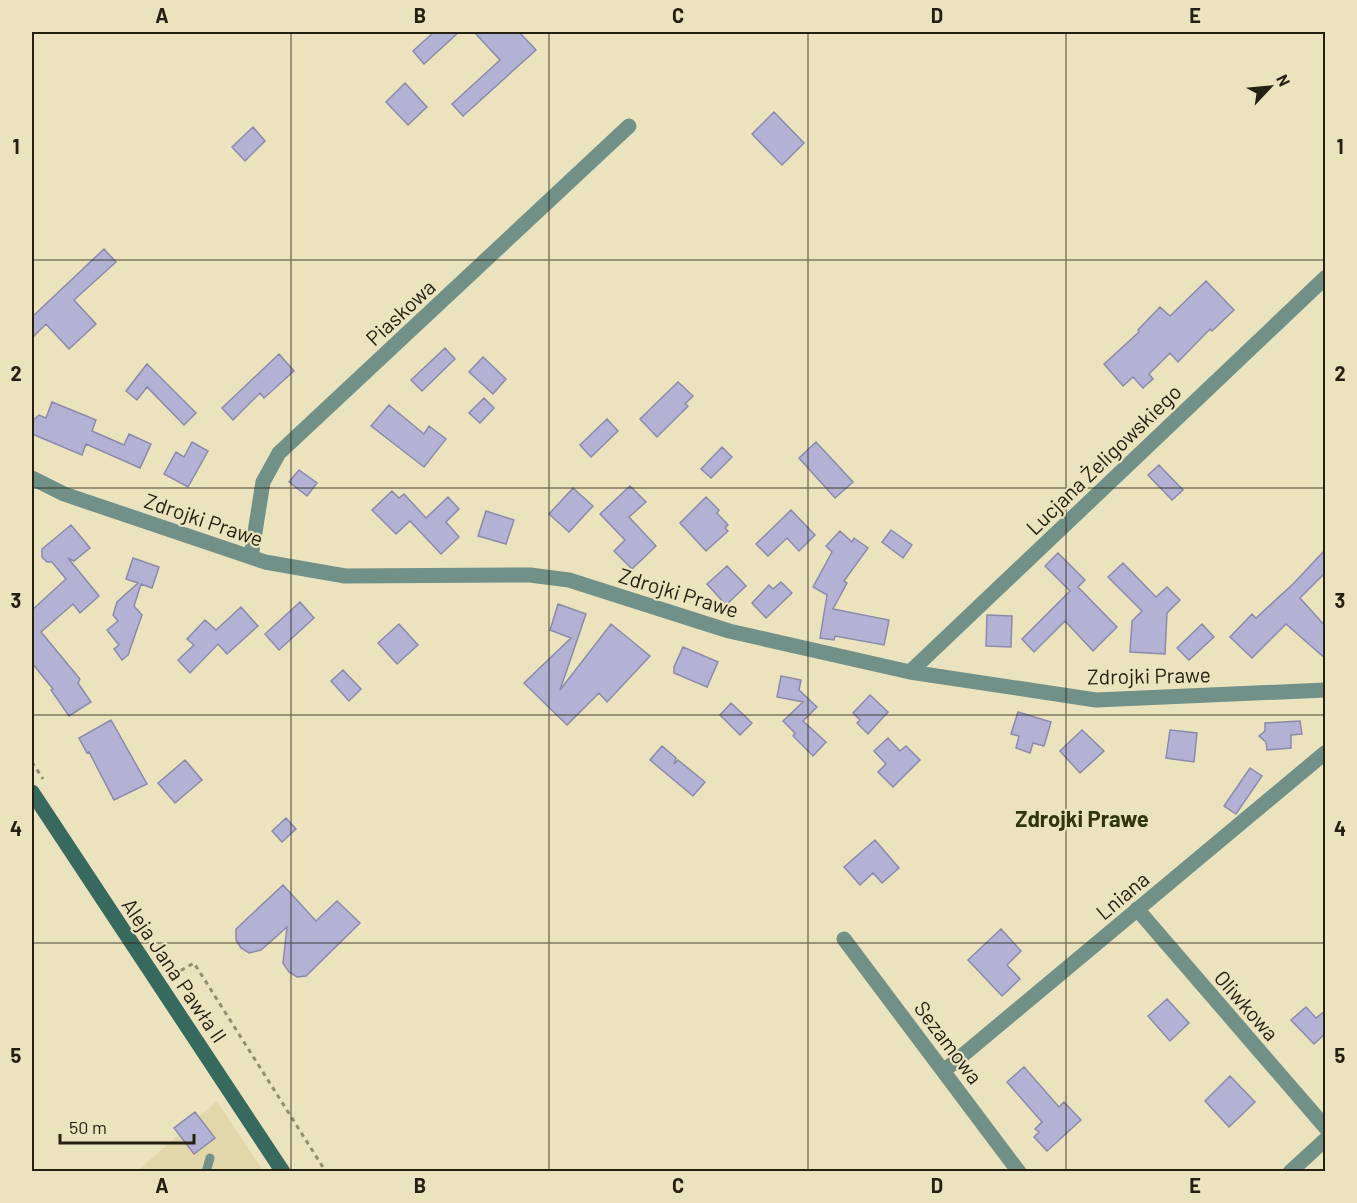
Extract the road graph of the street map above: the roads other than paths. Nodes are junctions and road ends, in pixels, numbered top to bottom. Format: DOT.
graph roads {
  1 [pos="629,126"];
  2 [pos="1326,276"];
  3 [pos="32,478"];
  4 [pos="251,557"];
  5 [pos="910,672"];
  6 [pos="1326,690"];
  7 [pos="1326,752"];
  8 [pos="32,792"];
  9 [pos="1137,909"];
  10 [pos="844,939"];
  11 [pos="945,1070"];
  12 [pos="1326,1128"];
  13 [pos="1326,1139"];
  14 [pos="210,1158"];
  15 [pos="206,1172"];
  16 [pos="283,1172"];
  17 [pos="1019,1172"];
  18 [pos="1290,1172"];
  1 -- 4 [label="street, Piaskowa"];
  2 -- 5 [label="street, Lucjana Żeligowskiego"];
  3 -- 4 [label="street, Zdrojki Prawe"];
  4 -- 5 [label="street, Zdrojki Prawe"];
  5 -- 6 [label="street, Zdrojki Prawe"];
  7 -- 9 [label="street, Lniana"];
  8 -- 16 [label="main road, Aleja Jana Pawła II"];
  9 -- 11 [label="street, Lniana"];
  9 -- 12 [label="street, Oliwkowa"];
  10 -- 11 [label="street, Sezamowa"];
  11 -- 17 [label="street, Sezamowa"];
  13 -- 18 [label="street"];
  14 -- 15 [label="lane"];
}
